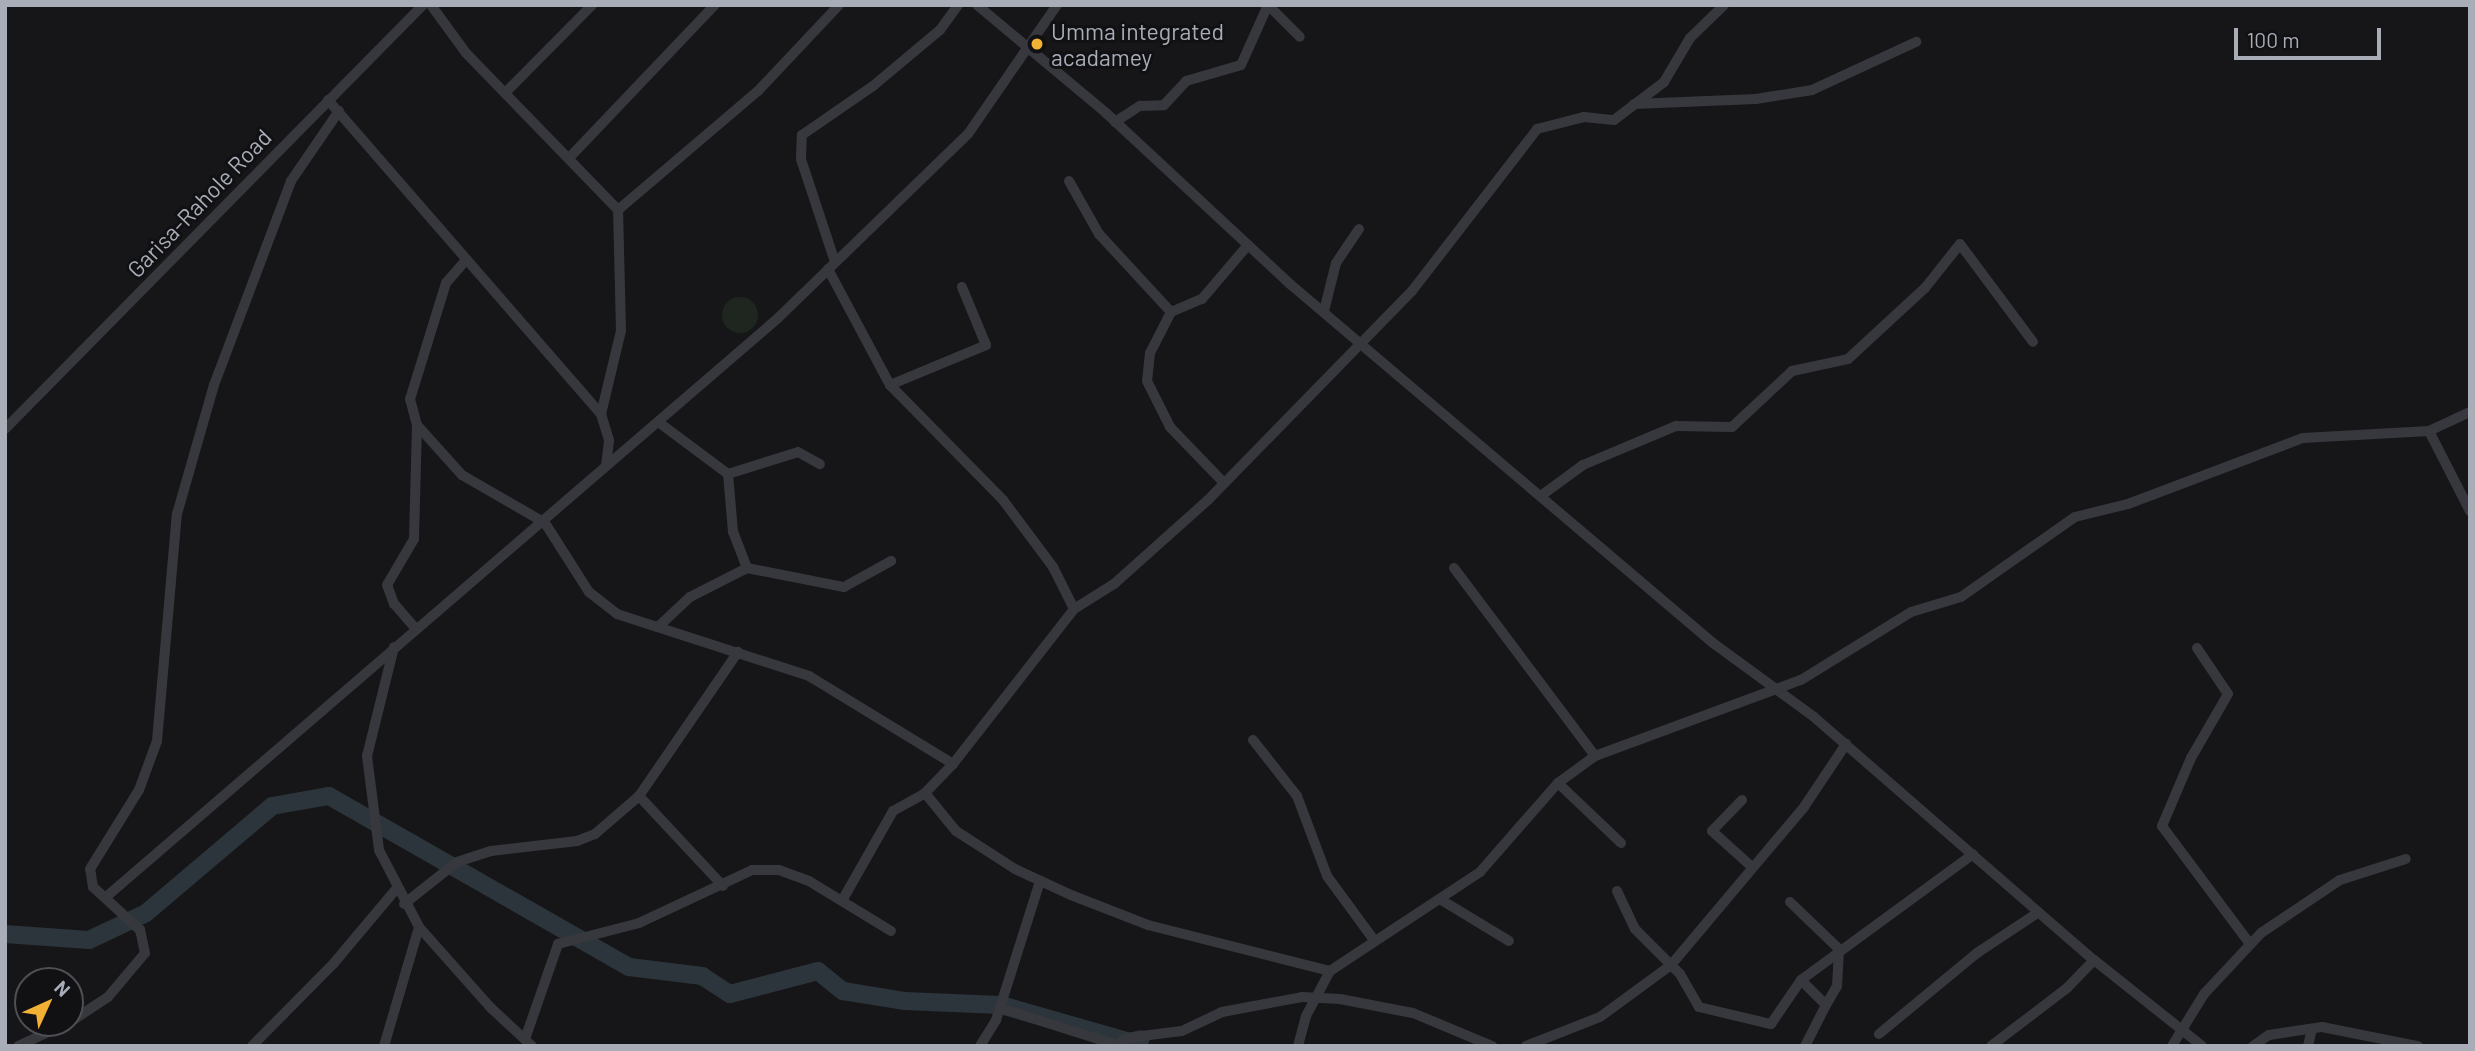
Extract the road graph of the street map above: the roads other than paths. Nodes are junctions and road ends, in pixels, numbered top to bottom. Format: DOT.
graph roads {
  1 [pos="422,5"];
  2 [pos="431,5"];
  3 [pos="593,5"];
  4 [pos="715,5"];
  5 [pos="839,5"];
  6 [pos="958,5"];
  7 [pos="977,5"];
  8 [pos="1057,5"];
  9 [pos="1724,5"];
  10 [pos="1269,6"];
  11 [pos="1300,37"];
  12 [pos="1916,42"];
  13 [pos="1029,49"];
  14 [pos="508,90"];
  15 [pos="328,100"];
  16 [pos="1634,104"];
  17 [pos="339,111"];
  18 [pos="1115,122"];
  19 [pos="570,157"];
  20 [pos="1069,181"];
  21 [pos="618,210"];
  22 [pos="1359,229"];
  23 [pos="1248,245"];
  24 [pos="466,260"];
  25 [pos="832,265"];
  26 [pos="962,287"];
  27 [pos="1324,311"];
  28 [pos="1171,312"];
  29 [pos="1359,341"];
  30 [pos="2033,342"];
  31 [pos="890,386"];
  32 [pos="2470,412"];
  33 [pos="601,414"];
  34 [pos="662,424"];
  35 [pos="417,425"];
  36 [pos="5,429"];
  37 [pos="2428,431"];
  38 [pos="820,464"];
  39 [pos="606,466"];
  40 [pos="728,474"];
  41 [pos="1224,482"];
  42 [pos="1542,495"];
  43 [pos="2470,511"];
  44 [pos="545,523"];
  45 [pos="891,561"];
  46 [pos="747,568"];
  47 [pos="1454,568"];
  48 [pos="1074,609"];
  49 [pos="658,627"];
  50 [pos="416,629"];
  51 [pos="394,647"];
  52 [pos="2197,648"];
  53 [pos="738,652"];
  54 [pos="1775,687"];
  55 [pos="1253,740"];
  56 [pos="1846,744"];
  57 [pos="1595,755"];
  58 [pos="953,764"];
  59 [pos="1558,783"];
  60 [pos="925,793"];
  61 [pos="639,796"];
  62 [pos="1742,800"];
  63 [pos="1621,843"];
  64 [pos="1973,854"];
  65 [pos="2406,859"];
  66 [pos="1752,867"];
  67 [pos="1040,881"];
  68 [pos="723,886"];
  69 [pos="397,888"];
  70 [pos="1617,891"];
  71 [pos="106,897"];
  72 [pos="843,899"];
  73 [pos="1443,901"];
  74 [pos="1790,902"];
  75 [pos="404,904"];
  76 [pos="2039,912"];
  77 [pos="419,927"];
  78 [pos="891,930"];
  79 [pos="1374,940"];
  80 [pos="1509,941"];
  81 [pos="2250,944"];
  82 [pos="1839,949"];
  83 [pos="2094,960"];
  84 [pos="1671,965"];
  85 [pos="1330,971"];
  86 [pos="1801,980"];
  87 [pos="1315,998"];
  88 [pos="1826,1005"];
  89 [pos="1000,1008"];
  90 [pos="84,1012"];
  91 [pos="2312,1029"];
  92 [pos="2181,1030"];
  93 [pos="1879,1034"];
  94 [pos="37,1037"];
  95 [pos="529,1042"];
  96 [pos="18,1046"];
  97 [pos="252,1046"];
  98 [pos="384,1046"];
  99 [pos="980,1046"];
  100 [pos="1298,1046"];
  101 [pos="1492,1046"];
  102 [pos="1526,1046"];
  103 [pos="1805,1046"];
  104 [pos="1991,1046"];
  105 [pos="2172,1046"];
  106 [pos="2202,1046"];
  107 [pos="2253,1046"];
  108 [pos="2308,1046"];
  109 [pos="2418,1046"];
  1 -- 15 [label="street, Garisa-Rahole Road"];
  2 -- 14 [label="street"];
  3 -- 14 [label="street"];
  4 -- 19 [label="street"];
  5 -- 21 [label="street"];
  6 -- 25 [label="street"];
  7 -- 13 [label="street"];
  8 -- 13 [label="street"];
  9 -- 16 [label="street"];
  10 -- 11 [label="street"];
  10 -- 18 [label="street"];
  12 -- 16 [label="street"];
  13 -- 18 [label="street"];
  13 -- 25 [label="street"];
  14 -- 19 [label="street"];
  15 -- 17 [label="street"];
  15 -- 36 [label="street, Garisa-Rahole Road"];
  16 -- 29 [label="street"];
  17 -- 24 [label="street"];
  17 -- 71 [label="street"];
  18 -- 23 [label="street"];
  19 -- 21 [label="street"];
  20 -- 28 [label="street"];
  21 -- 33 [label="street"];
  22 -- 27 [label="street"];
  23 -- 27 [label="street"];
  23 -- 28 [label="street"];
  24 -- 33 [label="street"];
  24 -- 35 [label="street"];
  25 -- 31 [label="street"];
  25 -- 34 [label="street"];
  26 -- 31 [label="street"];
  27 -- 29 [label="street"];
  28 -- 41 [label="street"];
  29 -- 41 [label="street"];
  29 -- 42 [label="street"];
  30 -- 42 [label="street"];
  31 -- 48 [label="street"];
  32 -- 37 [label="street"];
  33 -- 39 [label="street"];
  34 -- 39 [label="street"];
  34 -- 40 [label="street"];
  35 -- 44 [label="street"];
  35 -- 50 [label="street"];
  37 -- 43 [label="street"];
  37 -- 54 [label="street"];
  38 -- 40 [label="street"];
  39 -- 44 [label="street"];
  40 -- 46 [label="street"];
  41 -- 48 [label="street"];
  42 -- 54 [label="street"];
  44 -- 49 [label="street"];
  44 -- 50 [label="street"];
  45 -- 46 [label="street"];
  46 -- 49 [label="street"];
  47 -- 57 [label="street"];
  48 -- 58 [label="street"];
  49 -- 53 [label="street"];
  50 -- 51 [label="street"];
  51 -- 69 [label="street"];
  51 -- 71 [label="street"];
  52 -- 81 [label="street"];
  53 -- 58 [label="street"];
  53 -- 61 [label="street"];
  54 -- 56 [label="street"];
  54 -- 57 [label="street"];
  55 -- 79 [label="street"];
  56 -- 64 [label="street"];
  56 -- 66 [label="street"];
  57 -- 59 [label="street"];
  58 -- 60 [label="street"];
  59 -- 63 [label="street"];
  59 -- 73 [label="street"];
  60 -- 67 [label="street"];
  60 -- 72 [label="street"];
  61 -- 68 [label="street"];
  61 -- 75 [label="street"];
  62 -- 66 [label="street"];
  64 -- 76 [label="street"];
  64 -- 82 [label="street"];
  65 -- 81 [label="street"];
  66 -- 84 [label="street"];
  67 -- 85 [label="street"];
  67 -- 89 [label="street"];
  68 -- 72 [label="street"];
  68 -- 95 [label="street"];
  69 -- 75 [label="street"];
  69 -- 97 [label="street"];
  70 -- 84 [label="street"];
  71 -- 90 [label="street"];
  72 -- 78 [label="street"];
  73 -- 79 [label="street"];
  73 -- 80 [label="street"];
  74 -- 82 [label="street"];
  75 -- 77 [label="street"];
  76 -- 83 [label="street"];
  76 -- 93 [label="street"];
  77 -- 95 [label="street"];
  77 -- 98 [label="street"];
  79 -- 85 [label="street"];
  81 -- 92 [label="street"];
  82 -- 86 [label="street"];
  82 -- 88 [label="street"];
  83 -- 92 [label="street"];
  83 -- 104 [label="street"];
  84 -- 86 [label="street"];
  84 -- 102 [label="street"];
  85 -- 87 [label="street"];
  86 -- 88 [label="street"];
  87 -- 89 [label="street"];
  87 -- 100 [label="street"];
  87 -- 101 [label="street"];
  88 -- 103 [label="street"];
  89 -- 99 [label="street"];
  91 -- 107 [label="street"];
  91 -- 108 [label="street"];
  91 -- 109 [label="street"];
  92 -- 105 [label="street"];
  92 -- 106 [label="street"];
  94 -- 96 [label="street"];
}
